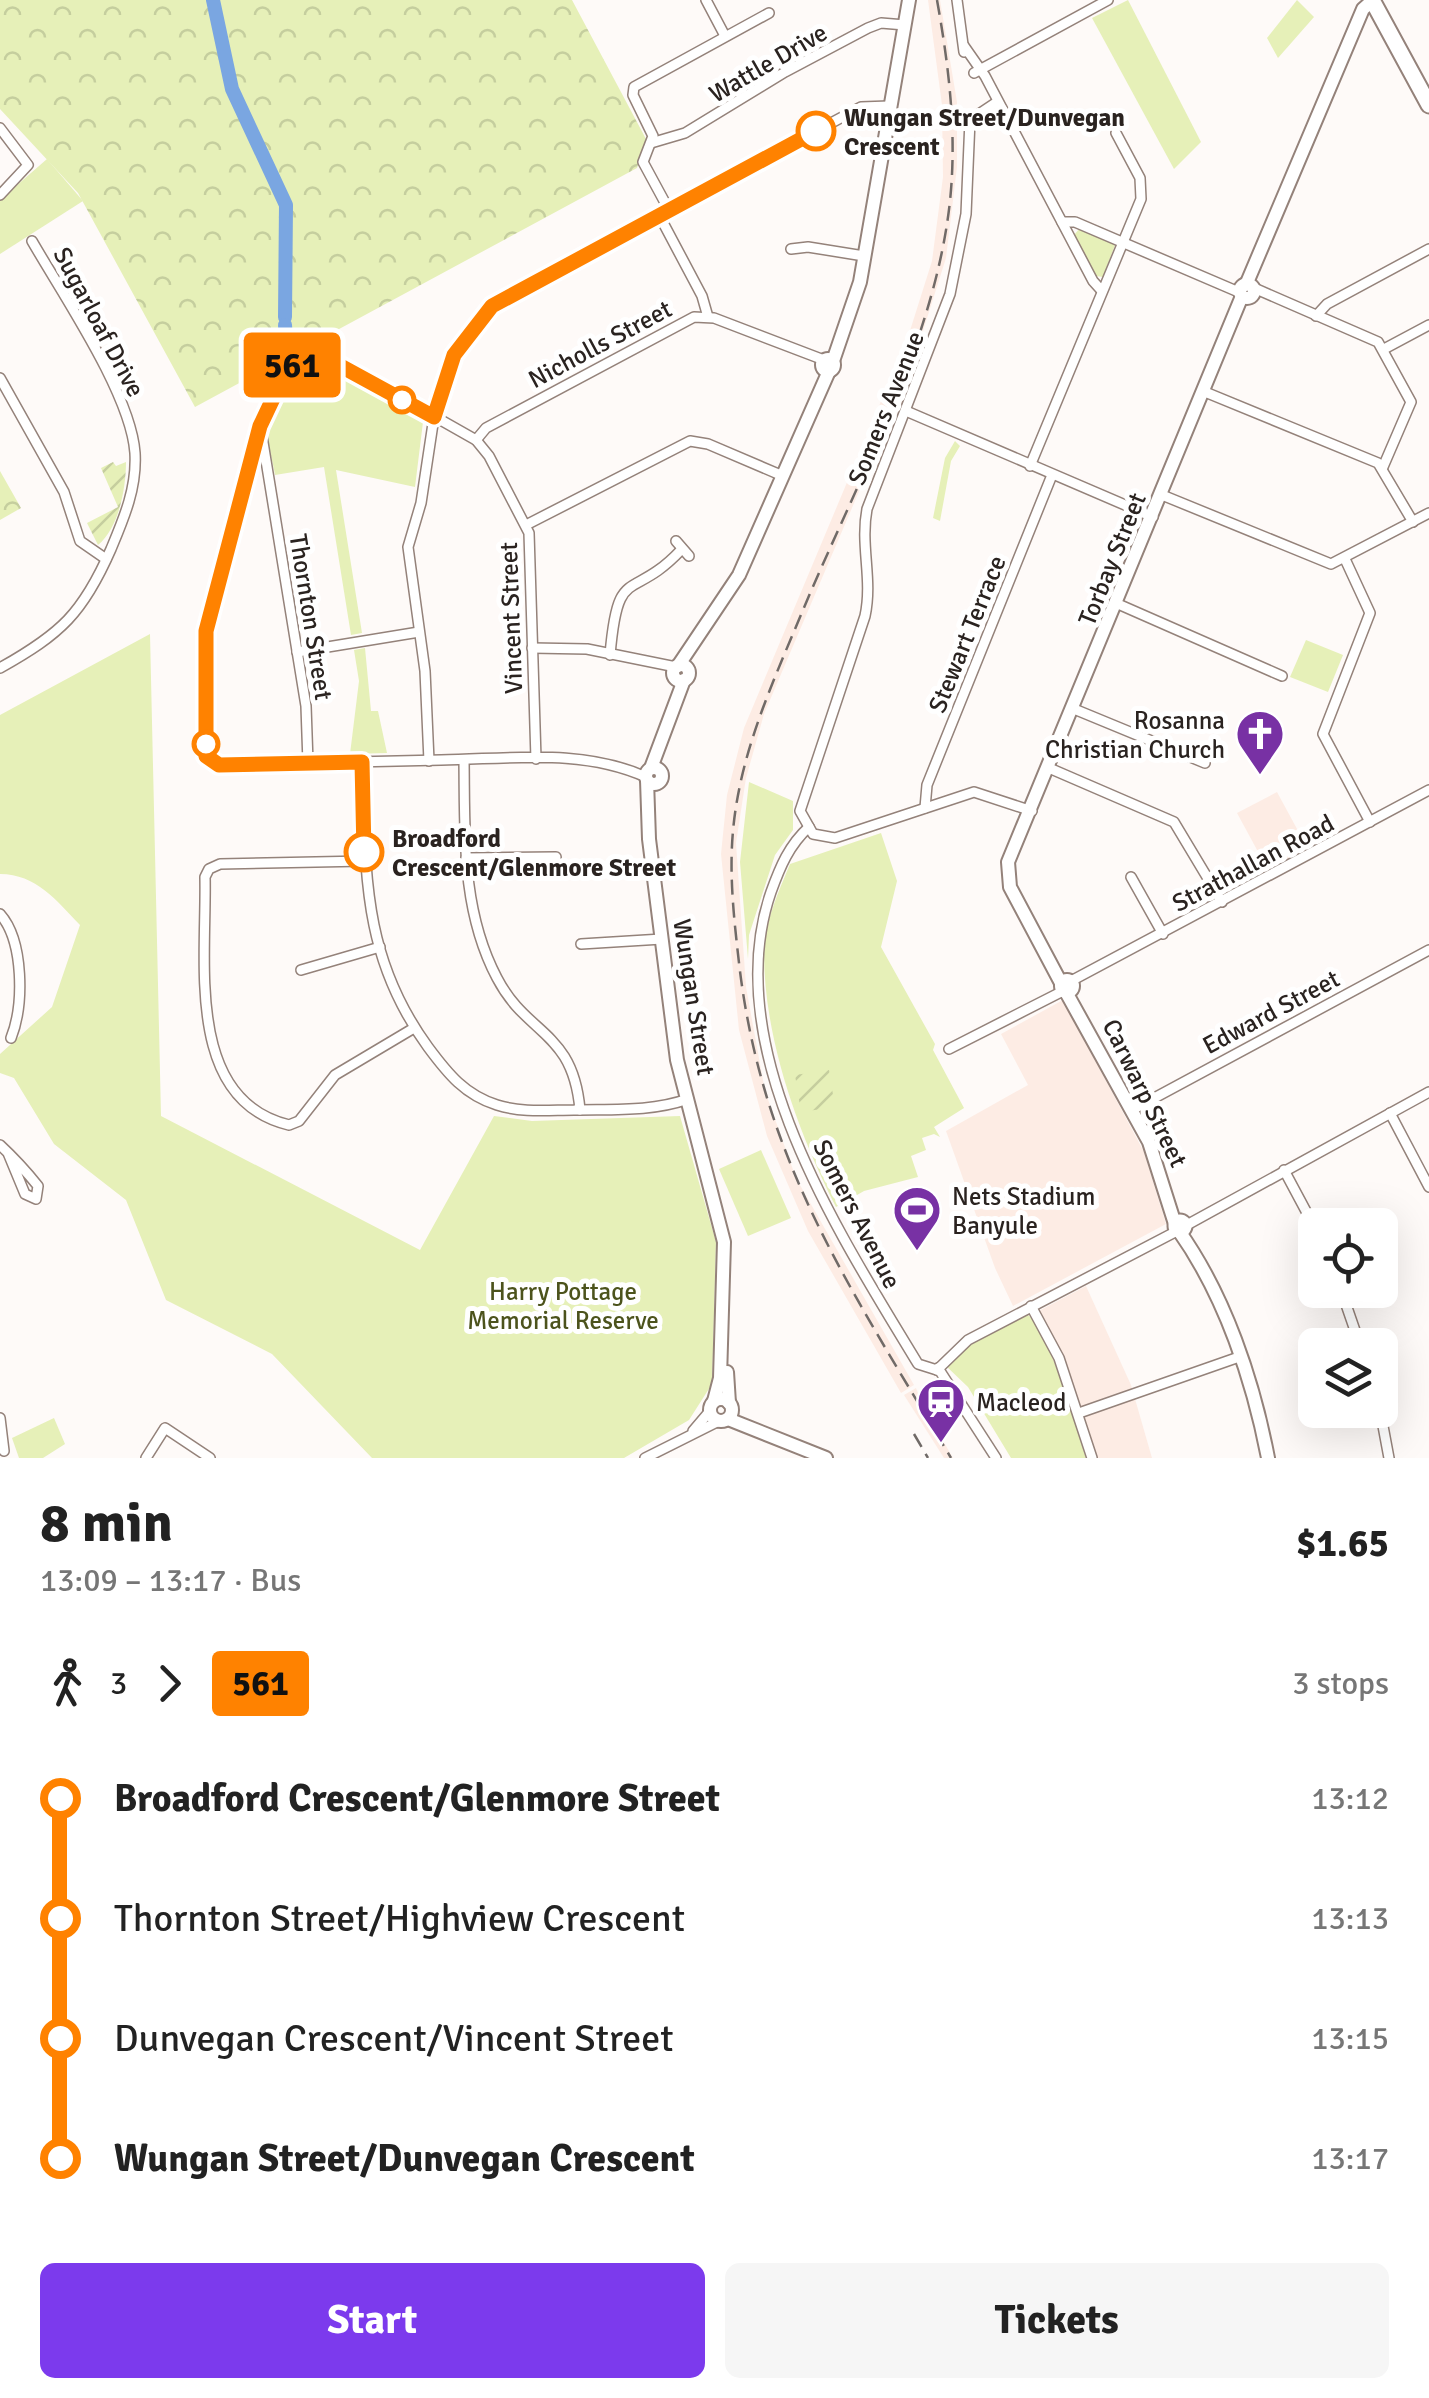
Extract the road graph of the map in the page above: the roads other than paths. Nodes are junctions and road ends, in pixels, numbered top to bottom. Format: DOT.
graph roads {
  1 [pos="706,0"];
  2 [pos="909,0"];
  3 [pos="957,0"];
  4 [pos="1108,0"];
  5 [pos="1372,0"];
  6 [pos="768,13"];
  7 [pos="905,25"];
  8 [pos="725,36"];
  9 [pos="977,72"];
  10 [pos="1424,84"];
  11 [pos="994,97"];
  12 [pos="1429,105"];
  13 [pos="889,106"];
  14 [pos="0,128"];
  15 [pos="1116,134"];
  16 [pos="652,143"];
  17 [pos="0,195"];
  18 [pos="664,212"];
  19 [pos="1062,222"];
  20 [pos="32,241"];
  21 [pos="1122,242"];
  22 [pos="791,249"];
  23 [pos="1429,249"];
  24 [pos="864,256"];
  25 [pos="1104,288"];
  26 [pos="1247,291"];
  27 [pos="708,316"];
  28 [pos="1316,316"];
  29 [pos="1429,326"];
  30 [pos="1384,349"];
  31 [pos="826,364"];
  32 [pos="0,378"];
  33 [pos="1205,392"];
  34 [pos="906,411"];
  35 [pos="434,417"];
  36 [pos="260,426"];
  37 [pos="476,440"];
  38 [pos="266,452"];
  39 [pos="252,456"];
  40 [pos="1030,466"];
  41 [pos="1383,467"];
  42 [pos="1052,475"];
  43 [pos="783,476"];
  44 [pos="268,478"];
  45 [pos="1162,496"];
  46 [pos="1429,513"];
  47 [pos="1153,517"];
  48 [pos="1413,522"];
  49 [pos="526,525"];
  50 [pos="682,549"];
  51 [pos="106,559"];
  52 [pos="1345,559"];
  53 [pos="1118,604"];
  54 [pos="419,632"];
  55 [pos="532,648"];
  56 [pos="297,652"];
  57 [pos="610,655"];
  58 [pos="0,668"];
  59 [pos="679,673"];
  60 [pos="1282,676"];
  61 [pos="1074,709"];
  62 [pos="536,758"];
  63 [pos="464,760"];
  64 [pos="210,761"];
  65 [pos="429,761"];
  66 [pos="362,762"];
  67 [pos="1205,763"];
  68 [pos="308,764"];
  69 [pos="1050,768"];
  70 [pos="201,769"];
  71 [pos="652,775"];
  72 [pos="1429,790"];
  73 [pos="924,808"];
  74 [pos="1030,816"];
  75 [pos="1370,822"];
  76 [pos="812,830"];
  77 [pos="556,857"];
  78 [pos="466,858"];
  79 [pos="200,860"];
  80 [pos="364,861"];
  81 [pos="209,869"];
  82 [pos="1010,869"];
  83 [pos="1132,876"];
  84 [pos="1222,902"];
  85 [pos="0,914"];
  86 [pos="1163,934"];
  87 [pos="662,939"];
  88 [pos="581,944"];
  89 [pos="380,947"];
  90 [pos="1429,950"];
  91 [pos="302,970"];
  92 [pos="1067,986"];
  93 [pos="414,1028"];
  94 [pos="11,1038"];
  95 [pos="949,1049"];
  96 [pos="223,1078"];
  97 [pos="211,1086"];
  98 [pos="1429,1092"];
  99 [pos="688,1100"];
  100 [pos="580,1110"];
  101 [pos="1132,1110"];
  102 [pos="1390,1113"];
  103 [pos="4,1148"];
  104 [pos="1284,1170"];
  105 [pos="1429,1187"];
  106 [pos="1304,1208"];
  107 [pos="1180,1226"];
  108 [pos="1031,1306"];
  109 [pos="1238,1357"];
  110 [pos="938,1368"];
  111 [pos="722,1410"];
  112 [pos="1079,1414"];
  113 [pos="0,1418"];
  114 [pos="1383,1428"];
  115 [pos="3,1447"];
  116 [pos="146,1458"];
  117 [pos="210,1458"];
  118 [pos="645,1458"];
  119 [pos="826,1458"];
  120 [pos="996,1458"];
  121 [pos="1092,1458"];
  122 [pos="1268,1458"];
  123 [pos="1389,1458"];
  1 -- 8 [label="street"];
  2 -- 7 [label="street, Wungan Street"];
  3 -- 9 [label="street"];
  4 -- 9 [label="street"];
  5 -- 10 [label="highway"];
  5 -- 26 [label="street, Torbay Street"];
  6 -- 8 [label="street"];
  7 -- 13 [label="street, Wungan Street"];
  7 -- 16 [label="street, Wattle Drive"];
  8 -- 16 [label="street"];
  9 -- 11 [label="street"];
  10 -- 12 [label="highway"];
  11 -- 19 [label="street"];
  11 -- 34 [label="street, Somers Avenue"];
  13 -- 18 [label="street"];
  13 -- 24 [label="street, Wungan Street"];
  14 -- 17 [label="street"];
  15 -- 21 [label="street"];
  16 -- 18 [label="street"];
  18 -- 27 [label="street"];
  18 -- 35 [label="street"];
  19 -- 21 [label="street"];
  19 -- 25 [label="street"];
  20 -- 51 [label="street, Sugarloaf Drive"];
  21 -- 25 [label="street"];
  21 -- 26 [label="street"];
  22 -- 24 [label="street"];
  23 -- 28 [label="street"];
  24 -- 31 [label="street, Wungan Street"];
  25 -- 40 [label="street"];
  26 -- 28 [label="street"];
  26 -- 33 [label="street, Torbay Street"];
  27 -- 31 [label="street, Nicholls Street"];
  27 -- 37 [label="street, Nicholls Street"];
  28 -- 30 [label="street"];
  29 -- 30 [label="street"];
  30 -- 41 [label="street"];
  31 -- 43 [label="street, Wungan Street"];
  32 -- 51 [label="street"];
  33 -- 41 [label="street"];
  33 -- 45 [label="street, Torbay Street"];
  34 -- 40 [label="street"];
  34 -- 76 [label="street, Somers Avenue"];
  35 -- 36 [label="street, Vincent Street"];
  35 -- 37 [label="street, Vincent Street"];
  35 -- 54 [label="street"];
  36 -- 38 [label="street, Thornton Street"];
  36 -- 39 [label="street"];
  37 -- 49 [label="street, Vincent Street"];
  38 -- 39 [label="street"];
  38 -- 44 [label="street, Thornton Street"];
  39 -- 44 [label="street"];
  39 -- 64 [label="street"];
  40 -- 42 [label="street"];
  41 -- 48 [label="street"];
  42 -- 47 [label="street"];
  42 -- 73 [label="street, Stewart Terrace"];
  43 -- 49 [label="street"];
  43 -- 59 [label="street, Wungan Street"];
  44 -- 56 [label="street, Thornton Street"];
  45 -- 47 [label="street, Torbay Street"];
  45 -- 52 [label="street"];
  46 -- 48 [label="street"];
  47 -- 53 [label="street, Torbay Street"];
  48 -- 52 [label="street"];
  49 -- 55 [label="street, Vincent Street"];
  50 -- 57 [label="street"];
  51 -- 58 [label="street, Sugarloaf Drive"];
  52 -- 75 [label="street"];
  53 -- 60 [label="street"];
  53 -- 61 [label="street, Torbay Street"];
  54 -- 56 [label="street"];
  54 -- 65 [label="street"];
  55 -- 57 [label="street"];
  55 -- 62 [label="street, Vincent Street"];
  56 -- 68 [label="street, Thornton Street"];
  57 -- 59 [label="street"];
  59 -- 71 [label="street, Wungan Street"];
  61 -- 67 [label="street"];
  61 -- 69 [label="street, Torbay Street"];
  62 -- 63 [label="street"];
  62 -- 71 [label="street"];
  63 -- 65 [label="street"];
  63 -- 78 [label="street"];
  64 -- 68 [label="street"];
  64 -- 70 [label="street"];
  65 -- 66 [label="street"];
  66 -- 68 [label="street"];
  66 -- 80 [label="street"];
  69 -- 74 [label="street, Torbay Street"];
  69 -- 84 [label="street"];
  71 -- 87 [label="street, Wungan Street"];
  72 -- 75 [label="street, Strathallan Road"];
  73 -- 74 [label="street"];
  73 -- 76 [label="street"];
  74 -- 82 [label="street, Torbay Street"];
  75 -- 84 [label="street, Strathallan Road"];
  76 -- 110 [label="street, Somers Avenue"];
  77 -- 78 [label="street"];
  78 -- 100 [label="street"];
  79 -- 81 [label="street"];
  80 -- 81 [label="street"];
  80 -- 89 [label="street"];
  81 -- 96 [label="street"];
  82 -- 92 [label="street, Carwarp Street"];
  83 -- 86 [label="street"];
  84 -- 86 [label="street, Strathallan Road"];
  85 -- 94 [label="street"];
  86 -- 92 [label="street, Strathallan Road"];
  87 -- 88 [label="street"];
  87 -- 99 [label="street, Wungan Street"];
  89 -- 91 [label="street"];
  89 -- 93 [label="street"];
  90 -- 101 [label="street, Edward Street"];
  92 -- 95 [label="street, Strathallan Road"];
  92 -- 101 [label="street, Carwarp Street"];
  93 -- 96 [label="street"];
  93 -- 100 [label="street"];
  96 -- 97 [label="street"];
  98 -- 102 [label="street"];
  99 -- 100 [label="street"];
  99 -- 111 [label="street, Wungan Street"];
  101 -- 107 [label="street, Carwarp Street"];
  102 -- 104 [label="street"];
  102 -- 105 [label="street"];
  103 -- 103 [label="street"];
  104 -- 106 [label="street"];
  104 -- 107 [label="street"];
  107 -- 108 [label="street"];
  107 -- 109 [label="street, Carwarp Street"];
  108 -- 110 [label="street"];
  108 -- 112 [label="street"];
  109 -- 112 [label="street"];
  109 -- 122 [label="street, Carwarp Street"];
  110 -- 120 [label="street"];
  111 -- 118 [label="street"];
  111 -- 119 [label="street"];
  112 -- 121 [label="street"];
  113 -- 115 [label="street"];
  114 -- 123 [label="street"];
  116 -- 117 [label="street"];
}
